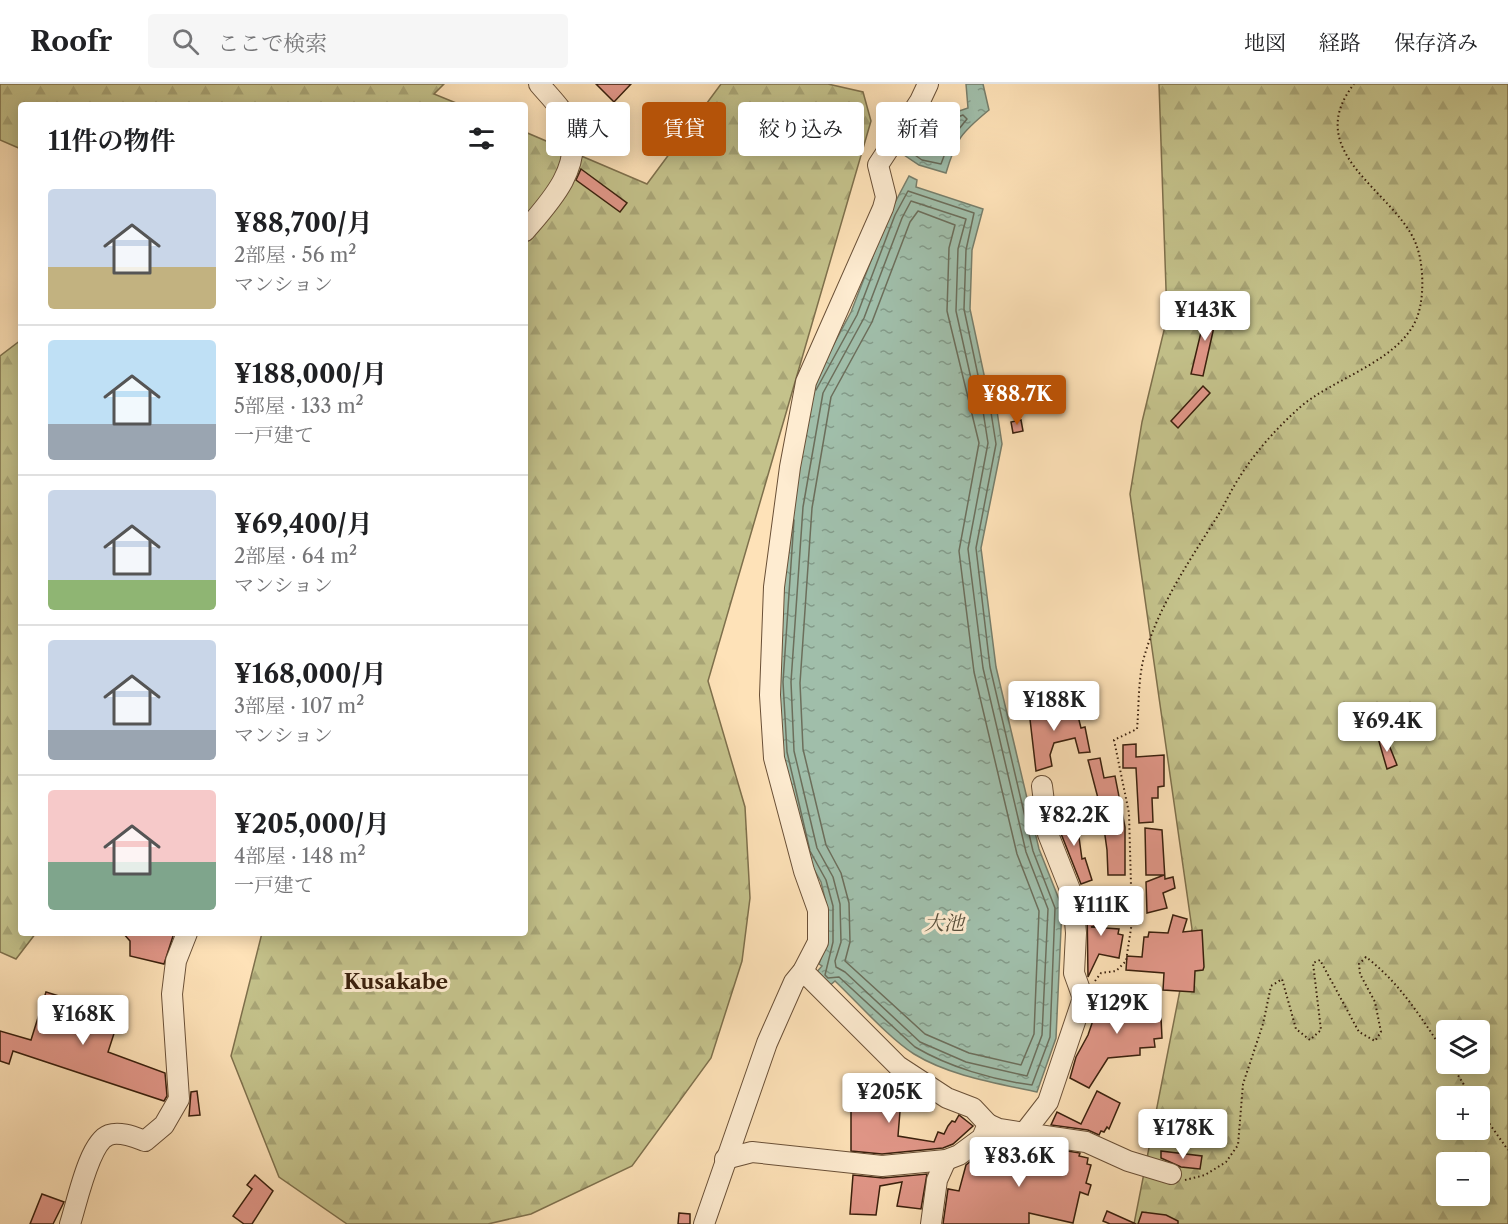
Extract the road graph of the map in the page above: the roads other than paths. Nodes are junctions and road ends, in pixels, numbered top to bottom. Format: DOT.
graph roads {
  1 [pos="539,84"];
  2 [pos="928,84"];
  3 [pos="528,227"];
  4 [pos="1042,786"];
  5 [pos="186,936"];
  6 [pos="803,971"];
  7 [pos="988,1124"];
  8 [pos="1024,1133"];
  9 [pos="725,1159"];
  10 [pos="946,1160"];
  11 [pos="1171,1174"];
  12 [pos="70,1224"];
  13 [pos="704,1224"];
  14 [pos="931,1224"];
  1 -- 3 [label="street"];
  2 -- 6 [label="street"];
  4 -- 8 [label="street"];
  5 -- 12 [label="street"];
  6 -- 7 [label="street"];
  6 -- 9 [label="street"];
  7 -- 8 [label="street"];
  7 -- 10 [label="street"];
  8 -- 11 [label="street"];
  9 -- 10 [label="street"];
  9 -- 13 [label="street"];
  10 -- 14 [label="street"];
}
